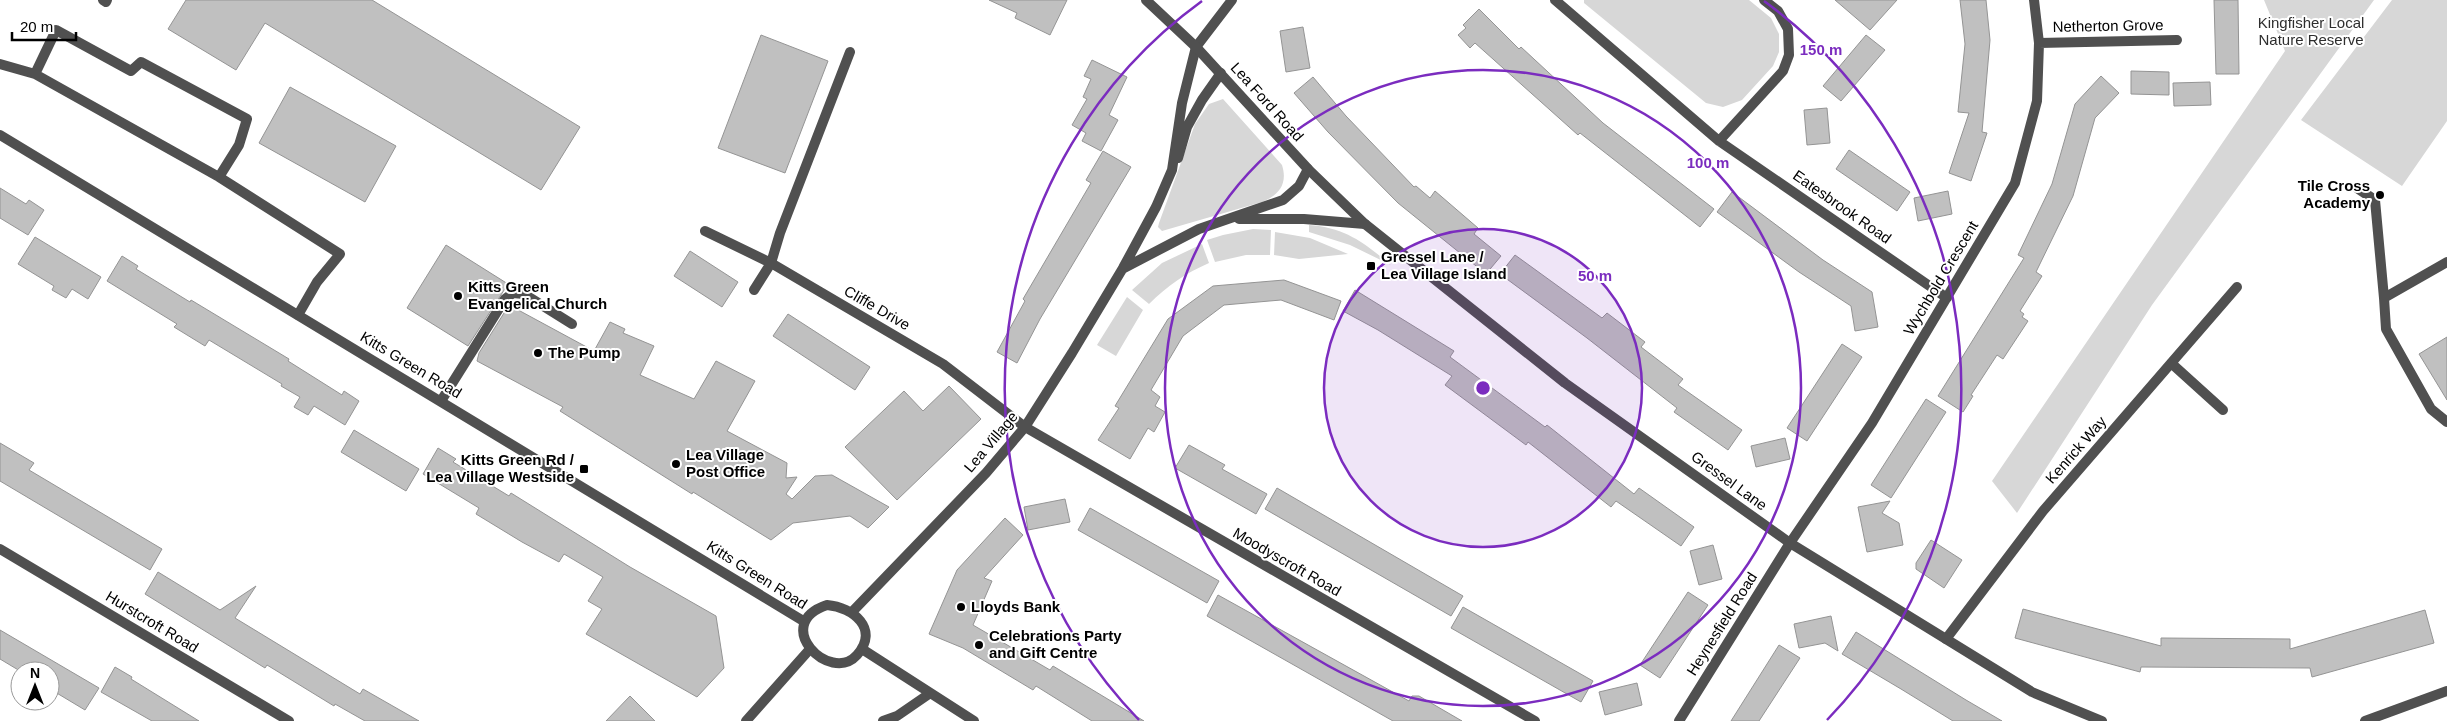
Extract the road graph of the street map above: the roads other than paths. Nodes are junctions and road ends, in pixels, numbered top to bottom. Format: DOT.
graph roads {
  1 [pos="103,0"];
  2 [pos="107,0"];
  3 [pos="1146,0"];
  4 [pos="1232,0"];
  5 [pos="1556,0"];
  6 [pos="1764,0"];
  7 [pos="2034,0"];
  8 [pos="2177,40"];
  9 [pos="2039,43"];
  10 [pos="1196,47"];
  11 [pos="850,52"];
  12 [pos="0,64"];
  13 [pos="1221,73"];
  14 [pos="35,74"];
  15 [pos="0,135"];
  16 [pos="1719,140"];
  17 [pos="1308,169"];
  18 [pos="1172,170"];
  19 [pos="219,177"];
  20 [pos="2357,188"];
  21 [pos="1227,219"];
  22 [pos="1365,224"];
  23 [pos="704,231"];
  24 [pos="2447,262"];
  25 [pos="771,263"];
  26 [pos="1123,268"];
  27 [pos="2237,287"];
  28 [pos="754,290"];
  29 [pos="1947,298"];
  30 [pos="2384,298"];
  31 [pos="298,315"];
  32 [pos="572,324"];
  33 [pos="2171,363"];
  34 [pos="441,401"];
  35 [pos="2223,410"];
  36 [pos="2447,422"];
  37 [pos="1025,427"];
  38 [pos="1790,543"];
  39 [pos="0,549"];
  40 [pos="852,612"];
  41 [pos="805,622"];
  42 [pos="1946,639"];
  43 [pos="810,649"];
  44 [pos="862,649"];
  45 [pos="2447,692"];
  46 [pos="929,694"];
  47 [pos="288,721"];
  48 [pos="746,721"];
  49 [pos="883,721"];
  50 [pos="974,721"];
  51 [pos="1535,721"];
  52 [pos="1679,721"];
  53 [pos="2102,721"];
  54 [pos="2365,721"];
  1 -- 2 [label="street"];
  3 -- 10 [label="street, Lea Ford Road"];
  4 -- 10 [label="street"];
  5 -- 16 [label="street, Eatesbrook Road"];
  6 -- 16 [label="street"];
  7 -- 9 [label="street, Wychbold Crescent"];
  8 -- 9 [label="street, Netherton Grove"];
  9 -- 29 [label="street, Wychbold Crescent"];
  10 -- 13 [label="street, Lea Ford Road"];
  10 -- 18 [label="street, Lea Village"];
  11 -- 25 [label="street"];
  12 -- 14 [label="street"];
  13 -- 17 [label="street, Lea Ford Road"];
  13 -- 18 [label="street"];
  14 -- 19 [label="street"];
  14 -- 19 [label="street"];
  15 -- 31 [label="street, Kitts Green Road"];
  16 -- 29 [label="street, Eatesbrook Road"];
  17 -- 21 [label="street"];
  17 -- 22 [label="street, Lea Ford Road"];
  18 -- 26 [label="street, Lea Village"];
  19 -- 31 [label="street"];
  20 -- 30 [label="street"];
  21 -- 22 [label="street"];
  21 -- 26 [label="street"];
  22 -- 38 [label="street, Gressel Lane"];
  23 -- 25 [label="street, Cliffe Drive"];
  24 -- 30 [label="street"];
  25 -- 28 [label="street"];
  25 -- 37 [label="street, Cliffe Drive"];
  26 -- 37 [label="street, Lea Village"];
  27 -- 33 [label="street, Kenrick Way"];
  29 -- 38 [label="street, Wychbold Crescent"];
  30 -- 36 [label="street"];
  31 -- 34 [label="street, Kitts Green Road"];
  32 -- 34 [label="street"];
  33 -- 35 [label="street"];
  33 -- 42 [label="street, Kenrick Way"];
  34 -- 41 [label="street, Kitts Green Road"];
  37 -- 40 [label="street, Lea Village"];
  37 -- 51 [label="street, Moodyscroft Road"];
  38 -- 42 [label="street, Gressel Lane"];
  38 -- 52 [label="street, Heynesfield Road"];
  39 -- 47 [label="street, Hurstcroft Road"];
  40 -- 41 [label="street"];
  40 -- 44 [label="street"];
  41 -- 43 [label="street"];
  42 -- 53 [label="street, Gressel Lane"];
  43 -- 44 [label="street"];
  43 -- 48 [label="street"];
  44 -- 46 [label="street"];
  45 -- 54 [label="street"];
  46 -- 49 [label="street"];
  46 -- 50 [label="street"];
}
